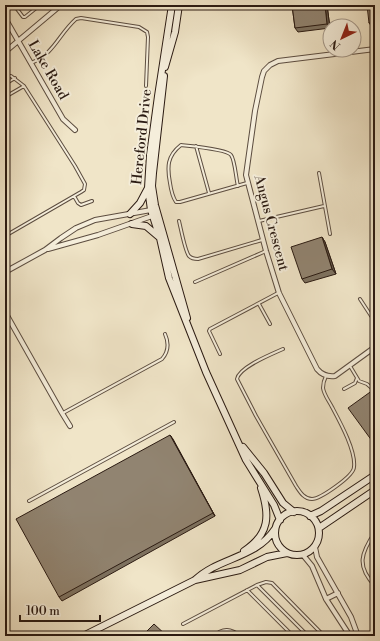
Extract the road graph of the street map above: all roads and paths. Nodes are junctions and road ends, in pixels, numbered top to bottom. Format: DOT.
graph roads {
  1 [pos="14,5"];
  2 [pos="40,5"];
  3 [pos="61,5"];
  4 [pos="172,5"];
  5 [pos="179,5"];
  6 [pos="5,18"];
  7 [pos="19,41"];
  8 [pos="375,49"];
  9 [pos="5,52"];
  10 [pos="31,63"];
  11 [pos="5,76"];
  12 [pos="15,78"];
  13 [pos="5,84"];
  14 [pos="24,86"];
  15 [pos="146,86"];
  16 [pos="5,96"];
  17 [pos="75,130"];
  18 [pos="196,146"];
  19 [pos="319,174"];
  20 [pos="247,183"];
  21 [pos="238,186"];
  22 [pos="148,188"];
  23 [pos="209,194"];
  24 [pos="74,196"];
  25 [pos="92,201"];
  26 [pos="324,206"];
  27 [pos="154,212"];
  28 [pos="130,214"];
  29 [pos="179,221"];
  30 [pos="259,222"];
  31 [pos="132,224"];
  32 [pos="330,234"];
  33 [pos="5,236"];
  34 [pos="160,238"];
  35 [pos="264,239"];
  36 [pos="45,250"];
  37 [pos="266,251"];
  38 [pos="5,272"];
  39 [pos="196,282"];
  40 [pos="279,293"];
  41 [pos="360,299"];
  42 [pos="259,303"];
  43 [pos="5,312"];
  44 [pos="375,322"];
  45 [pos="270,324"];
  46 [pos="165,334"];
  47 [pos="192,337"];
  48 [pos="375,347"];
  49 [pos="283,349"];
  50 [pos="220,354"];
  51 [pos="350,366"];
  52 [pos="326,376"];
  53 [pos="357,378"];
  54 [pos="344,389"];
  55 [pos="375,391"];
  56 [pos="62,413"];
  57 [pos="174,422"];
  58 [pos="70,426"];
  59 [pos="238,441"];
  60 [pos="375,475"];
  61 [pos="258,480"];
  62 [pos="375,490"];
  63 [pos="29,501"];
  64 [pos="294,512"];
  65 [pos="310,516"];
  66 [pos="280,520"];
  67 [pos="318,528"];
  68 [pos="275,529"];
  69 [pos="375,532"];
  70 [pos="315,547"];
  71 [pos="287,553"];
  72 [pos="303,555"];
  73 [pos="230,561"];
  74 [pos="195,580"];
  75 [pos="257,585"];
  76 [pos="375,586"];
  77 [pos="247,590"];
  78 [pos="338,593"];
  79 [pos="326,599"];
  80 [pos="182,624"];
  81 [pos="83,636"];
  82 [pos="214,636"];
  83 [pos="241,636"];
  84 [pos="293,636"];
  85 [pos="308,636"];
  86 [pos="324,636"];
  87 [pos="350,636"];
  88 [pos="358,636"];
  1 -- 2 [label="lane"];
  3 -- 7 [label="street"];
  4 -- 22 [label="street, Hereford Drive"];
  5 -- 27 [label="street, Hereford Drive"];
  6 -- 7 [label="street, Lake Road"];
  7 -- 9 [label="street"];
  7 -- 10 [label="street, Lake Road"];
  8 -- 20 [label="street, Angus Crescent"];
  10 -- 15 [label="lane"];
  10 -- 17 [label="street, Lake Road"];
  11 -- 12 [label="lane"];
  12 -- 13 [label="lane"];
  12 -- 14 [label="lane"];
  14 -- 16 [label="lane"];
  14 -- 24 [label="lane"];
  18 -- 21 [label="lane"];
  18 -- 23 [label="lane"];
  18 -- 23 [label="lane"];
  19 -- 26 [label="lane"];
  20 -- 21 [label="lane"];
  20 -- 30 [label="street, Angus Crescent"];
  21 -- 23 [label="lane"];
  22 -- 27 [label="street, Hereford Drive"];
  22 -- 28 [label="street"];
  24 -- 25 [label="lane"];
  24 -- 33 [label="lane"];
  26 -- 30 [label="lane"];
  26 -- 32 [label="lane"];
  27 -- 28 [label="street"];
  27 -- 31 [label="street"];
  27 -- 34 [label="street, Hereford Drive"];
  27 -- 47 [label="street, Hereford Drive"];
  28 -- 36 [label="street"];
  29 -- 35 [label="lane"];
  30 -- 35 [label="street, Angus Crescent"];
  31 -- 34 [label="street"];
  31 -- 36 [label="street"];
  34 -- 47 [label="street, Hereford Drive"];
  35 -- 37 [label="street, Angus Crescent"];
  36 -- 38 [label="street"];
  37 -- 39 [label="lane"];
  37 -- 40 [label="street, Angus Crescent"];
  40 -- 42 [label="lane"];
  40 -- 52 [label="street, Angus Crescent"];
  41 -- 44 [label="lane"];
  42 -- 45 [label="lane"];
  42 -- 50 [label="lane"];
  43 -- 56 [label="street"];
  46 -- 56 [label="lane"];
  47 -- 59 [label="street, Hereford Drive"];
  48 -- 51 [label="street"];
  49 -- 52 [label="lane"];
  51 -- 52 [label="street"];
  51 -- 53 [label="lane"];
  53 -- 54 [label="lane"];
  53 -- 55 [label="lane"];
  56 -- 58 [label="street"];
  57 -- 63 [label="lane"];
  59 -- 61 [label="street, Hereford Drive"];
  59 -- 64 [label="street, Hereford Drive"];
  60 -- 65 [label="street"];
  61 -- 66 [label="street, Hereford Drive"];
  61 -- 73 [label="street"];
  62 -- 67 [label="street"];
  64 -- 65 [label="street"];
  64 -- 66 [label="street"];
  65 -- 67 [label="street"];
  66 -- 68 [label="street"];
  67 -- 70 [label="street"];
  68 -- 71 [label="street"];
  68 -- 73 [label="street"];
  69 -- 76 [label="lane"];
  70 -- 72 [label="street"];
  70 -- 78 [label="street"];
  71 -- 72 [label="street"];
  71 -- 74 [label="street"];
  72 -- 79 [label="street"];
  73 -- 74 [label="street"];
  74 -- 81 [label="street"];
  75 -- 77 [label="lane"];
  75 -- 85 [label="lane"];
  75 -- 86 [label="lane"];
  77 -- 80 [label="lane"];
  77 -- 84 [label="lane"];
  78 -- 79 [label="street"];
  78 -- 88 [label="street"];
  79 -- 87 [label="street"];
  82 -- 83 [label="lane"];
}
